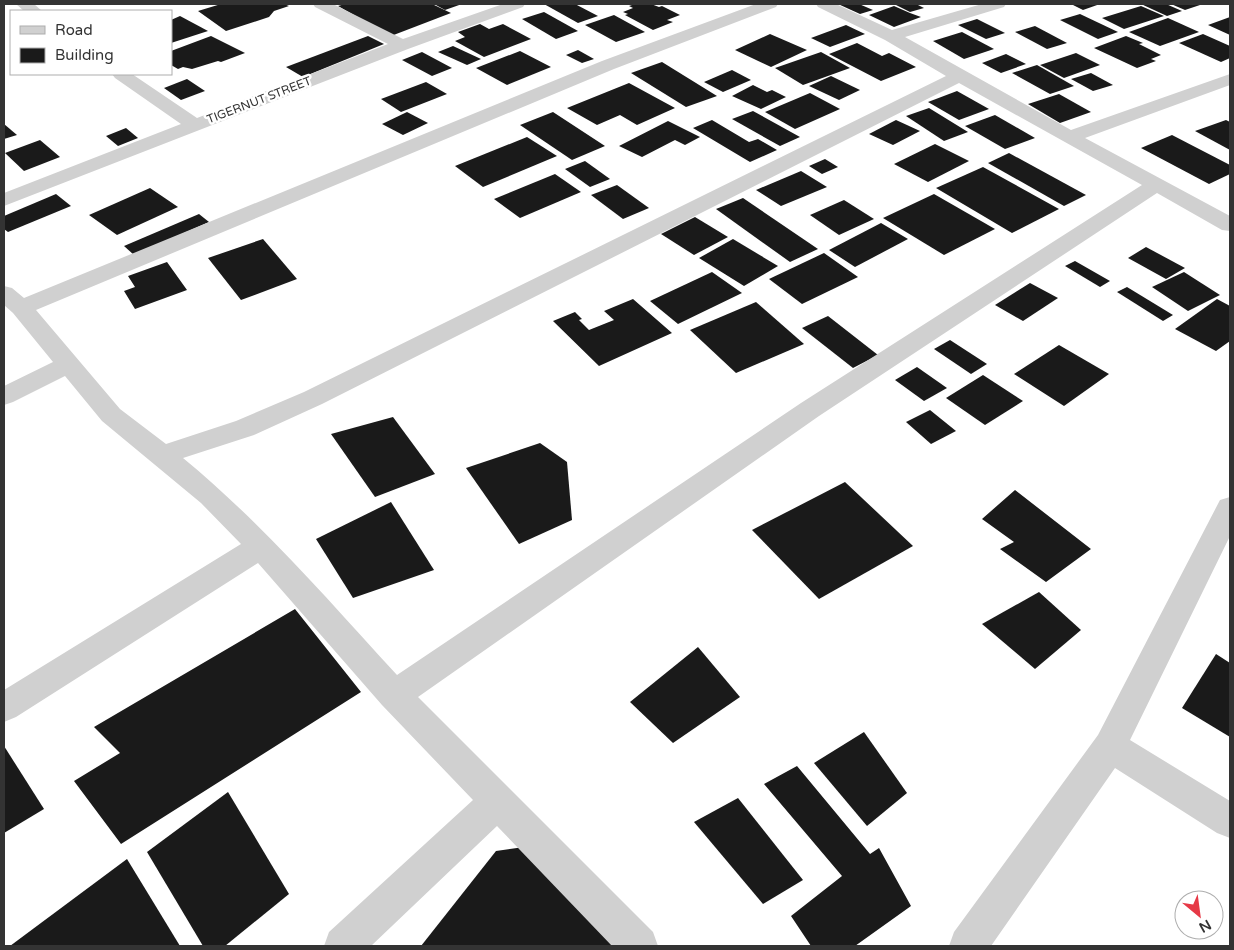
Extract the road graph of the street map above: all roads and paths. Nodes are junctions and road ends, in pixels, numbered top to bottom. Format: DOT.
graph roads {
  1 [pos="321,4"];
  2 [pos="517,4"];
  3 [pos="770,4"];
  4 [pos="824,4"];
  5 [pos="998,4"];
  6 [pos="891,36"];
  7 [pos="402,45"];
  8 [pos="123,75"];
  9 [pos="959,76"];
  10 [pos="1230,79"];
  11 [pos="194,125"];
  12 [pos="1069,137"];
  13 [pos="1156,185"];
  14 [pos="4,200"];
  15 [pos="1230,225"];
  16 [pos="12,301"];
  17 [pos="69,364"];
  18 [pos="4,396"];
  19 [pos="162,455"];
  20 [pos="1230,508"];
  21 [pos="261,546"];
  22 [pos="394,695"];
  23 [pos="4,707"];
  24 [pos="1110,746"];
  25 [pos="498,800"];
  26 [pos="1230,822"];
  27 [pos="343,946"];
  28 [pos="639,946"];
  29 [pos="968,946"];
  1 -- 7 [label="street"];
  2 -- 7 [label="street, TIGERNUT STREET"];
  3 -- 16 [label="street"];
  4 -- 6 [label="street"];
  5 -- 6 [label="street"];
  6 -- 9 [label="street"];
  7 -- 11 [label="street, TIGERNUT STREET"];
  8 -- 11 [label="street"];
  9 -- 12 [label="street"];
  9 -- 19 [label="street"];
  10 -- 12 [label="street"];
  11 -- 14 [label="street, TIGERNUT STREET"];
  12 -- 13 [label="street"];
  13 -- 15 [label="street"];
  13 -- 22 [label="street"];
  16 -- 17 [label="street"];
  17 -- 18 [label="street"];
  17 -- 19 [label="street"];
  19 -- 21 [label="street"];
  20 -- 24 [label="street"];
  21 -- 22 [label="street"];
  21 -- 23 [label="street"];
  22 -- 25 [label="street"];
  24 -- 26 [label="street"];
  24 -- 29 [label="street"];
  25 -- 27 [label="street"];
  25 -- 28 [label="street"];
}
